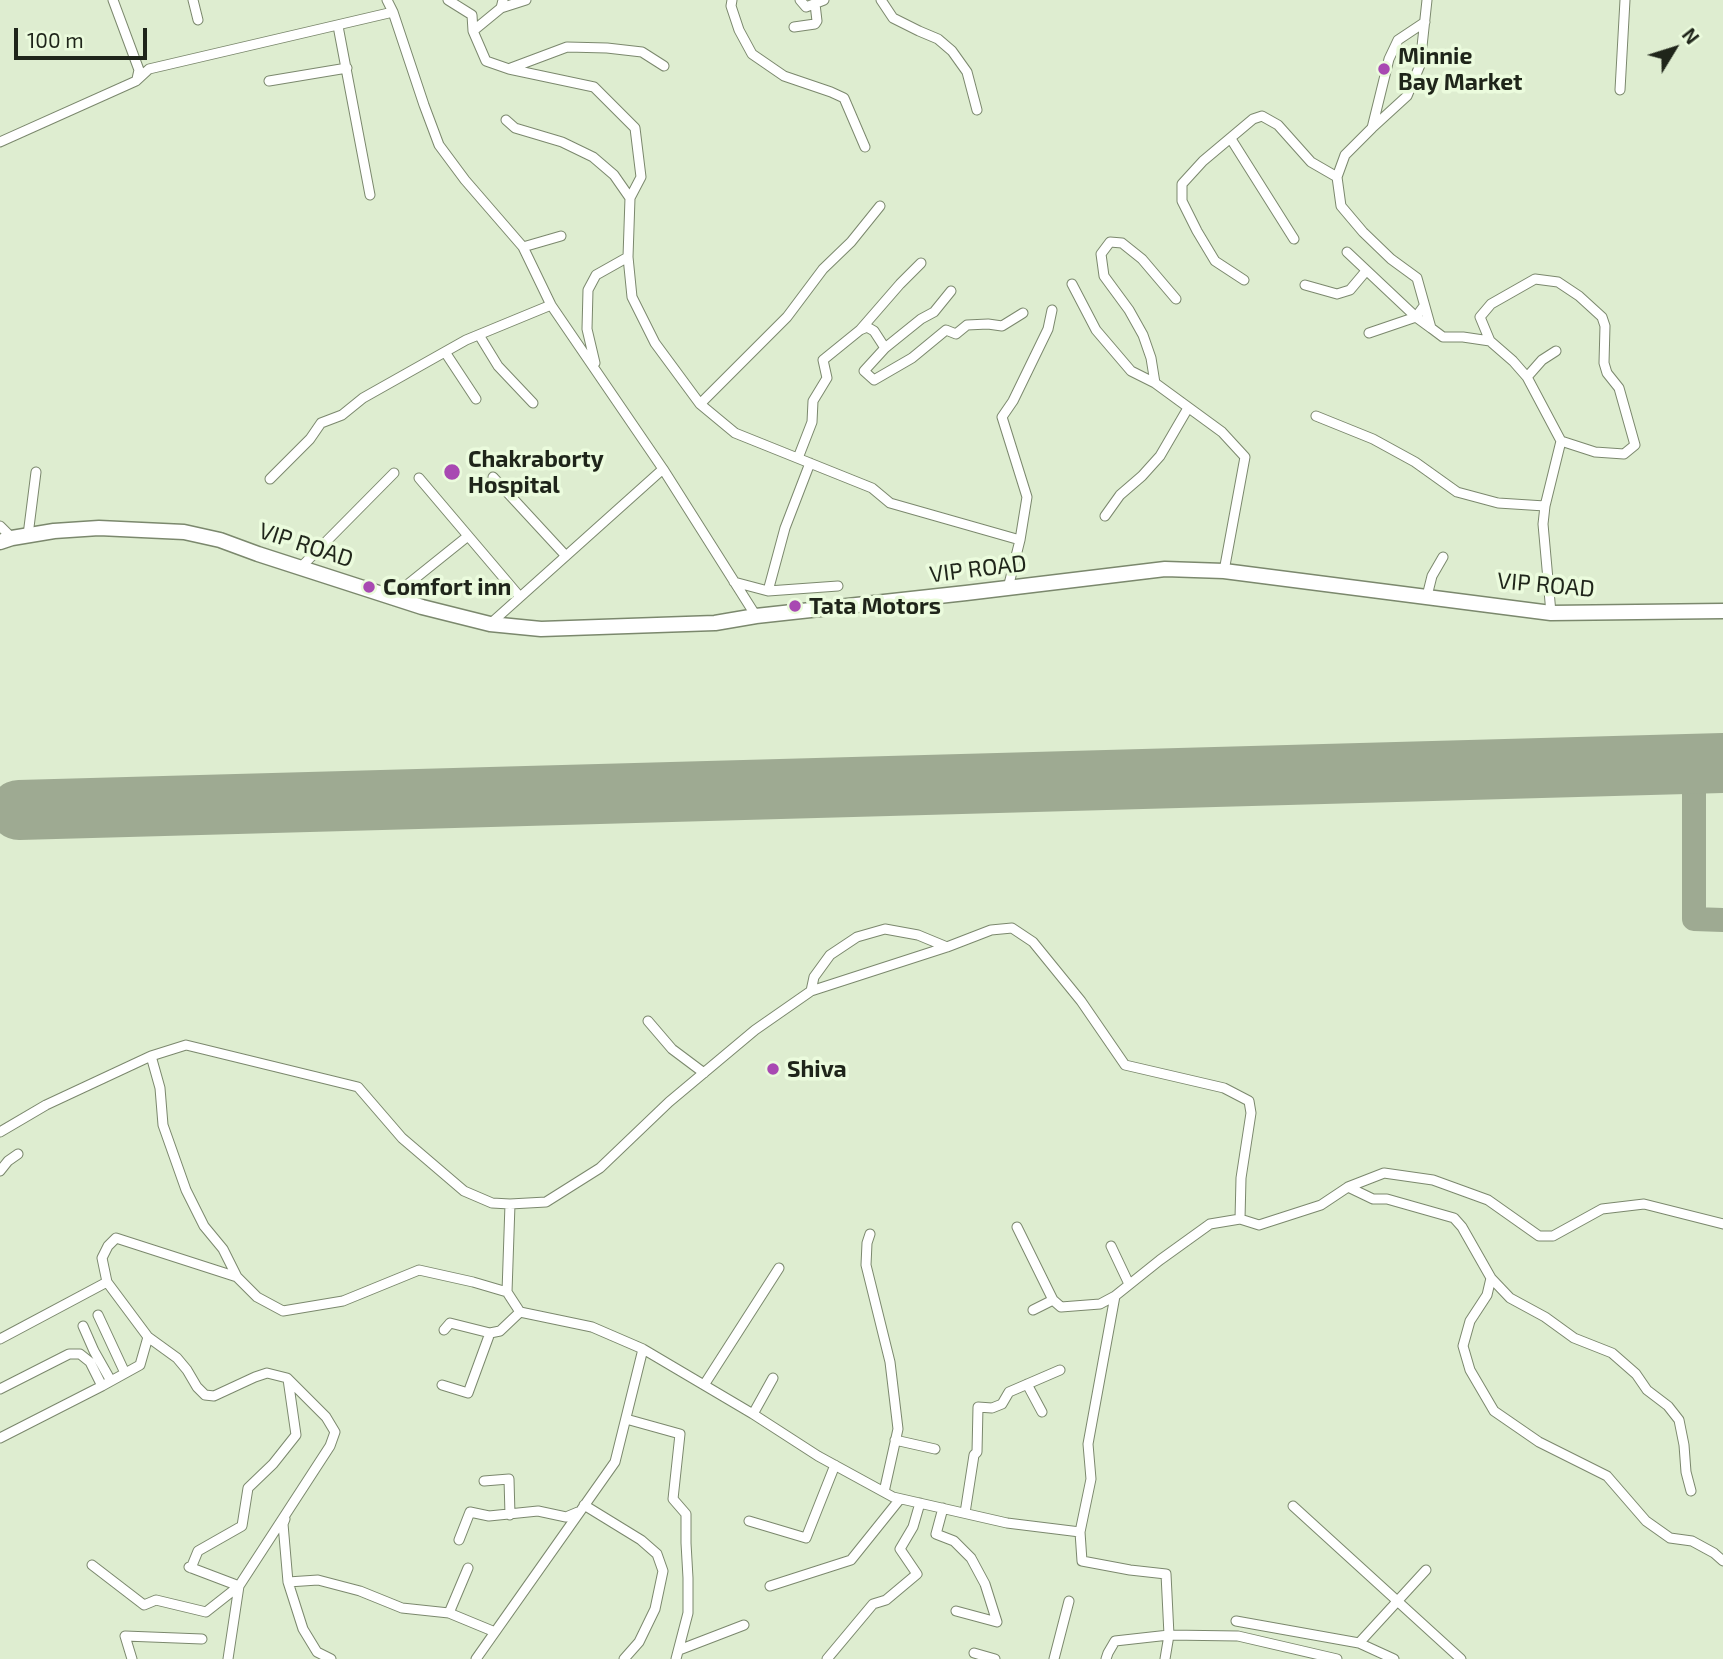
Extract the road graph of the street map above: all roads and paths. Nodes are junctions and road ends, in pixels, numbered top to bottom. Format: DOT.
graph roads {
  1 [pos="113,0"];
  2 [pos="193,0"];
  3 [pos="387,0"];
  4 [pos="448,0"];
  5 [pos="526,0"];
  6 [pos="732,0"];
  7 [pos="800,0"];
  8 [pos="881,0"];
  9 [pos="1427,0"];
  10 [pos="1625,0"];
  11 [pos="820,2"];
  12 [pos="502,4"];
  13 [pos="394,12"];
  14 [pos="198,20"];
  15 [pos="1425,22"];
  16 [pos="338,26"];
  17 [pos="794,27"];
  18 [pos="473,31"];
  19 [pos="664,66"];
  20 [pos="347,68"];
  21 [pos="509,69"];
  22 [pos="136,81"];
  23 [pos="269,81"];
  24 [pos="1620,90"];
  25 [pos="977,110"];
  26 [pos="506,120"];
  27 [pos="1372,128"];
  28 [pos="1231,139"];
  29 [pos="0,142"];
  30 [pos="865,147"];
  31 [pos="1337,177"];
  32 [pos="370,195"];
  33 [pos="630,198"];
  34 [pos="880,206"];
  35 [pos="561,236"];
  36 [pos="1294,239"];
  37 [pos="523,247"];
  38 [pos="1347,252"];
  39 [pos="628,257"];
  40 [pos="921,263"];
  41 [pos="1366,271"];
  42 [pos="1244,280"];
  43 [pos="1072,284"];
  44 [pos="1305,285"];
  45 [pos="951,290"];
  46 [pos="1176,299"];
  47 [pos="551,304"];
  48 [pos="1424,306"];
  49 [pos="1052,310"];
  50 [pos="1023,313"];
  51 [pos="1416,317"];
  52 [pos="1431,328"];
  53 [pos="860,330"];
  54 [pos="1369,333"];
  55 [pos="478,335"];
  56 [pos="1490,341"];
  57 [pos="885,348"];
  58 [pos="1556,351"];
  59 [pos="445,352"];
  60 [pos="596,371"];
  61 [pos="1527,377"];
  62 [pos="1155,383"];
  63 [pos="476,399"];
  64 [pos="533,403"];
  65 [pos="701,404"];
  66 [pos="1188,408"];
  67 [pos="1316,416"];
  68 [pos="1561,441"];
  69 [pos="798,458"];
  70 [pos="810,463"];
  71 [pos="663,469"];
  72 [pos="36,472"];
  73 [pos="394,473"];
  74 [pos="493,477"];
  75 [pos="419,478"];
  76 [pos="270,479"];
  77 [pos="1545,506"];
  78 [pos="1105,516"];
  79 [pos="0,526"];
  80 [pos="28,535"];
  81 [pos="468,536"];
  82 [pos="6,540"];
  83 [pos="1020,540"];
  84 [pos="566,556"];
  85 [pos="1443,557"];
  86 [pos="300,568"];
  87 [pos="1224,571"];
  88 [pos="734,582"];
  89 [pos="838,586"];
  90 [pos="1008,588"];
  91 [pos="768,591"];
  92 [pos="1427,596"];
  93 [pos="391,597"];
  94 [pos="520,597"];
  95 [pos="1723,611"];
  96 [pos="1552,613"];
  97 [pos="756,616"];
  98 [pos="490,624"];
  99 [pos="947,947"];
  100 [pos="811,991"];
  101 [pos="648,1021"];
  102 [pos="150,1056"];
  103 [pos="704,1073"];
  104 [pos="0,1132"];
  105 [pos="0,1153"];
  106 [pos="18,1154"];
  107 [pos="8,1161"];
  108 [pos="0,1171"];
  109 [pos="1348,1187"];
  110 [pos="510,1204"];
  111 [pos="1240,1219"];
  112 [pos="1723,1224"];
  113 [pos="1017,1227"];
  114 [pos="870,1234"];
  115 [pos="1111,1246"];
  116 [pos="779,1268"];
  117 [pos="237,1277"];
  118 [pos="1491,1278"];
  119 [pos="107,1282"];
  120 [pos="1129,1284"];
  121 [pos="506,1292"];
  122 [pos="1115,1296"];
  123 [pos="1053,1300"];
  124 [pos="1033,1310"];
  125 [pos="520,1312"];
  126 [pos="98,1315"];
  127 [pos="83,1326"];
  128 [pos="444,1330"];
  129 [pos="490,1332"];
  130 [pos="148,1337"];
  131 [pos="0,1339"];
  132 [pos="643,1349"];
  133 [pos="1060,1370"];
  134 [pos="125,1373"];
  135 [pos="287,1378"];
  136 [pos="773,1378"];
  137 [pos="106,1384"];
  138 [pos="1027,1384"];
  139 [pos="442,1385"];
  140 [pos="704,1385"];
  141 [pos="0,1389"];
  142 [pos="1042,1412"];
  143 [pos="753,1414"];
  144 [pos="625,1419"];
  145 [pos="0,1438"];
  146 [pos="895,1440"];
  147 [pos="935,1449"];
  148 [pos="835,1465"];
  149 [pos="484,1481"];
  150 [pos="1691,1491"];
  151 [pos="884,1492"];
  152 [pos="900,1499"];
  153 [pos="920,1503"];
  154 [pos="1293,1506"];
  155 [pos="582,1508"];
  156 [pos="943,1508"];
  157 [pos="288,1510"];
  158 [pos="965,1513"];
  159 [pos="510,1515"];
  160 [pos="749,1521"];
  161 [pos="1080,1532"];
  162 [pos="459,1540"];
  163 [pos="1723,1561"];
  164 [pos="92,1565"];
  165 [pos="468,1568"];
  166 [pos="1426,1570"];
  167 [pos="288,1582"];
  168 [pos="239,1586"];
  169 [pos="771,1586"];
  170 [pos="1069,1601"];
  171 [pos="1397,1602"];
  172 [pos="956,1611"];
  173 [pos="449,1613"];
  174 [pos="1236,1621"];
  175 [pos="744,1625"];
  176 [pos="495,1632"];
  177 [pos="1168,1636"];
  178 [pos="202,1639"];
  179 [pos="1359,1643"];
  180 [pos="974,1653"];
  181 [pos="678,1655"];
  182 [pos="132,1659"];
  183 [pos="228,1659"];
  184 [pos="331,1659"];
  185 [pos="476,1659"];
  186 [pos="624,1659"];
  187 [pos="827,1659"];
  188 [pos="995,1659"];
  189 [pos="1054,1659"];
  190 [pos="1106,1659"];
  191 [pos="1165,1659"];
  192 [pos="1337,1659"];
  193 [pos="1394,1659"];
  194 [pos="1461,1659"];
  1 -- 22 [label="street"];
  2 -- 14 [label="street"];
  3 -- 13 [label="street"];
  4 -- 18 [label="street"];
  5 -- 12 [label="street"];
  6 -- 30 [label="street"];
  7 -- 11 [label="street"];
  8 -- 25 [label="street"];
  9 -- 15 [label="street"];
  10 -- 24 [label="street"];
  11 -- 17 [label="street"];
  12 -- 18 [label="street"];
  13 -- 16 [label="street"];
  13 -- 37 [label="street"];
  15 -- 27 [label="street"];
  15 -- 27 [label="street"];
  16 -- 20 [label="street"];
  16 -- 22 [label="street"];
  18 -- 21 [label="street"];
  19 -- 21 [label="street"];
  20 -- 23 [label="street"];
  20 -- 32 [label="street"];
  21 -- 33 [label="street"];
  22 -- 29 [label="street"];
  26 -- 33 [label="street"];
  27 -- 31 [label="street"];
  28 -- 31 [label="street"];
  28 -- 36 [label="street"];
  28 -- 42 [label="street"];
  31 -- 48 [label="street"];
  33 -- 39 [label="street"];
  34 -- 65 [label="street"];
  35 -- 37 [label="street"];
  37 -- 47 [label="street"];
  38 -- 41 [label="street"];
  39 -- 60 [label="street"];
  39 -- 65 [label="street"];
  40 -- 53 [label="street"];
  41 -- 44 [label="street"];
  41 -- 51 [label="street"];
  43 -- 62 [label="street"];
  45 -- 57 [label="street"];
  46 -- 62 [label="street"];
  47 -- 55 [label="street"];
  47 -- 60 [label="street"];
  48 -- 51 [label="street"];
  48 -- 52 [label="street"];
  49 -- 83 [label="street"];
  50 -- 57 [label="street"];
  51 -- 52 [label="street"];
  51 -- 54 [label="street"];
  52 -- 56 [label="street"];
  53 -- 57 [label="street"];
  53 -- 69 [label="street"];
  55 -- 59 [label="street"];
  55 -- 64 [label="street"];
  56 -- 61 [label="street"];
  56 -- 68 [label="street"];
  58 -- 61 [label="street"];
  59 -- 63 [label="street"];
  59 -- 76 [label="street"];
  60 -- 71 [label="street"];
  61 -- 68 [label="street"];
  62 -- 66 [label="street"];
  65 -- 69 [label="street"];
  66 -- 78 [label="street"];
  66 -- 87 [label="street"];
  67 -- 77 [label="street"];
  68 -- 77 [label="street"];
  69 -- 70 [label="street"];
  70 -- 83 [label="street"];
  70 -- 91 [label="street"];
  71 -- 84 [label="street"];
  71 -- 88 [label="street"];
  72 -- 80 [label="street"];
  73 -- 86 [label="street"];
  74 -- 84 [label="street"];
  75 -- 81 [label="street"];
  77 -- 96 [label="street"];
  79 -- 82 [label="street"];
  80 -- 82 [label="highway, VIP ROAD"];
  80 -- 86 [label="highway, VIP ROAD"];
  81 -- 93 [label="street"];
  81 -- 94 [label="street"];
  83 -- 90 [label="street"];
  84 -- 94 [label="street"];
  85 -- 92 [label="street"];
  86 -- 93 [label="highway, VIP ROAD"];
  87 -- 90 [label="highway, VIP ROAD"];
  87 -- 92 [label="highway, VIP ROAD"];
  88 -- 91 [label="street"];
  88 -- 97 [label="street"];
  89 -- 91 [label="street"];
  90 -- 97 [label="highway, VIP ROAD"];
  92 -- 96 [label="highway, VIP ROAD"];
  93 -- 98 [label="highway, VIP ROAD"];
  94 -- 98 [label="street"];
  95 -- 96 [label="highway, VIP ROAD"];
  97 -- 98 [label="highway, VIP ROAD"];
  99 -- 100 [label="street"];
  99 -- 100 [label="street"];
  99 -- 111 [label="street"];
  100 -- 103 [label="street"];
  101 -- 103 [label="street"];
  102 -- 104 [label="street"];
  102 -- 110 [label="street"];
  102 -- 117 [label="street"];
  103 -- 110 [label="street"];
  105 -- 107 [label="street"];
  106 -- 107 [label="street"];
  107 -- 108 [label="street"];
  109 -- 111 [label="street"];
  109 -- 112 [label="street"];
  109 -- 118 [label="street"];
  110 -- 121 [label="street"];
  111 -- 120 [label="street"];
  113 -- 123 [label="street"];
  114 -- 146 [label="street"];
  115 -- 120 [label="street"];
  116 -- 140 [label="street"];
  117 -- 119 [label="street"];
  117 -- 121 [label="street"];
  118 -- 150 [label="street"];
  118 -- 163 [label="street"];
  119 -- 130 [label="street"];
  119 -- 131 [label="street"];
  120 -- 122 [label="street"];
  121 -- 125 [label="street"];
  122 -- 123 [label="street"];
  122 -- 161 [label="street"];
  123 -- 124 [label="street"];
  125 -- 129 [label="street"];
  125 -- 132 [label="street"];
  126 -- 134 [label="street"];
  127 -- 137 [label="street"];
  128 -- 129 [label="street"];
  129 -- 139 [label="street"];
  130 -- 134 [label="street"];
  130 -- 135 [label="street"];
  132 -- 140 [label="street"];
  132 -- 144 [label="street"];
  133 -- 138 [label="street"];
  134 -- 137 [label="street"];
  135 -- 157 [label="street"];
  135 -- 168 [label="street"];
  136 -- 143 [label="street"];
  137 -- 141 [label="street"];
  137 -- 145 [label="street"];
  138 -- 142 [label="street"];
  138 -- 158 [label="street"];
  140 -- 143 [label="street"];
  143 -- 148 [label="street"];
  144 -- 155 [label="street"];
  144 -- 181 [label="street"];
  146 -- 147 [label="street"];
  146 -- 151 [label="street"];
  148 -- 151 [label="street"];
  148 -- 160 [label="street"];
  149 -- 159 [label="street"];
  151 -- 152 [label="street"];
  152 -- 153 [label="street"];
  152 -- 169 [label="street"];
  153 -- 156 [label="street"];
  153 -- 187 [label="street"];
  154 -- 171 [label="street"];
  155 -- 159 [label="street"];
  155 -- 176 [label="street"];
  155 -- 186 [label="street"];
  156 -- 158 [label="street"];
  156 -- 172 [label="street"];
  157 -- 167 [label="street"];
  157 -- 168 [label="street"];
  158 -- 161 [label="street"];
  159 -- 162 [label="street"];
  161 -- 177 [label="street"];
  164 -- 168 [label="street"];
  165 -- 173 [label="street"];
  166 -- 171 [label="street"];
  167 -- 173 [label="street"];
  167 -- 184 [label="street"];
  168 -- 183 [label="street"];
  170 -- 189 [label="street"];
  171 -- 179 [label="street"];
  171 -- 194 [label="street"];
  173 -- 176 [label="street"];
  174 -- 179 [label="street"];
  175 -- 181 [label="street"];
  176 -- 185 [label="street"];
  177 -- 190 [label="street"];
  177 -- 191 [label="street"];
  177 -- 192 [label="street"];
  178 -- 182 [label="street"];
  179 -- 193 [label="street"];
  180 -- 188 [label="street"];
}
